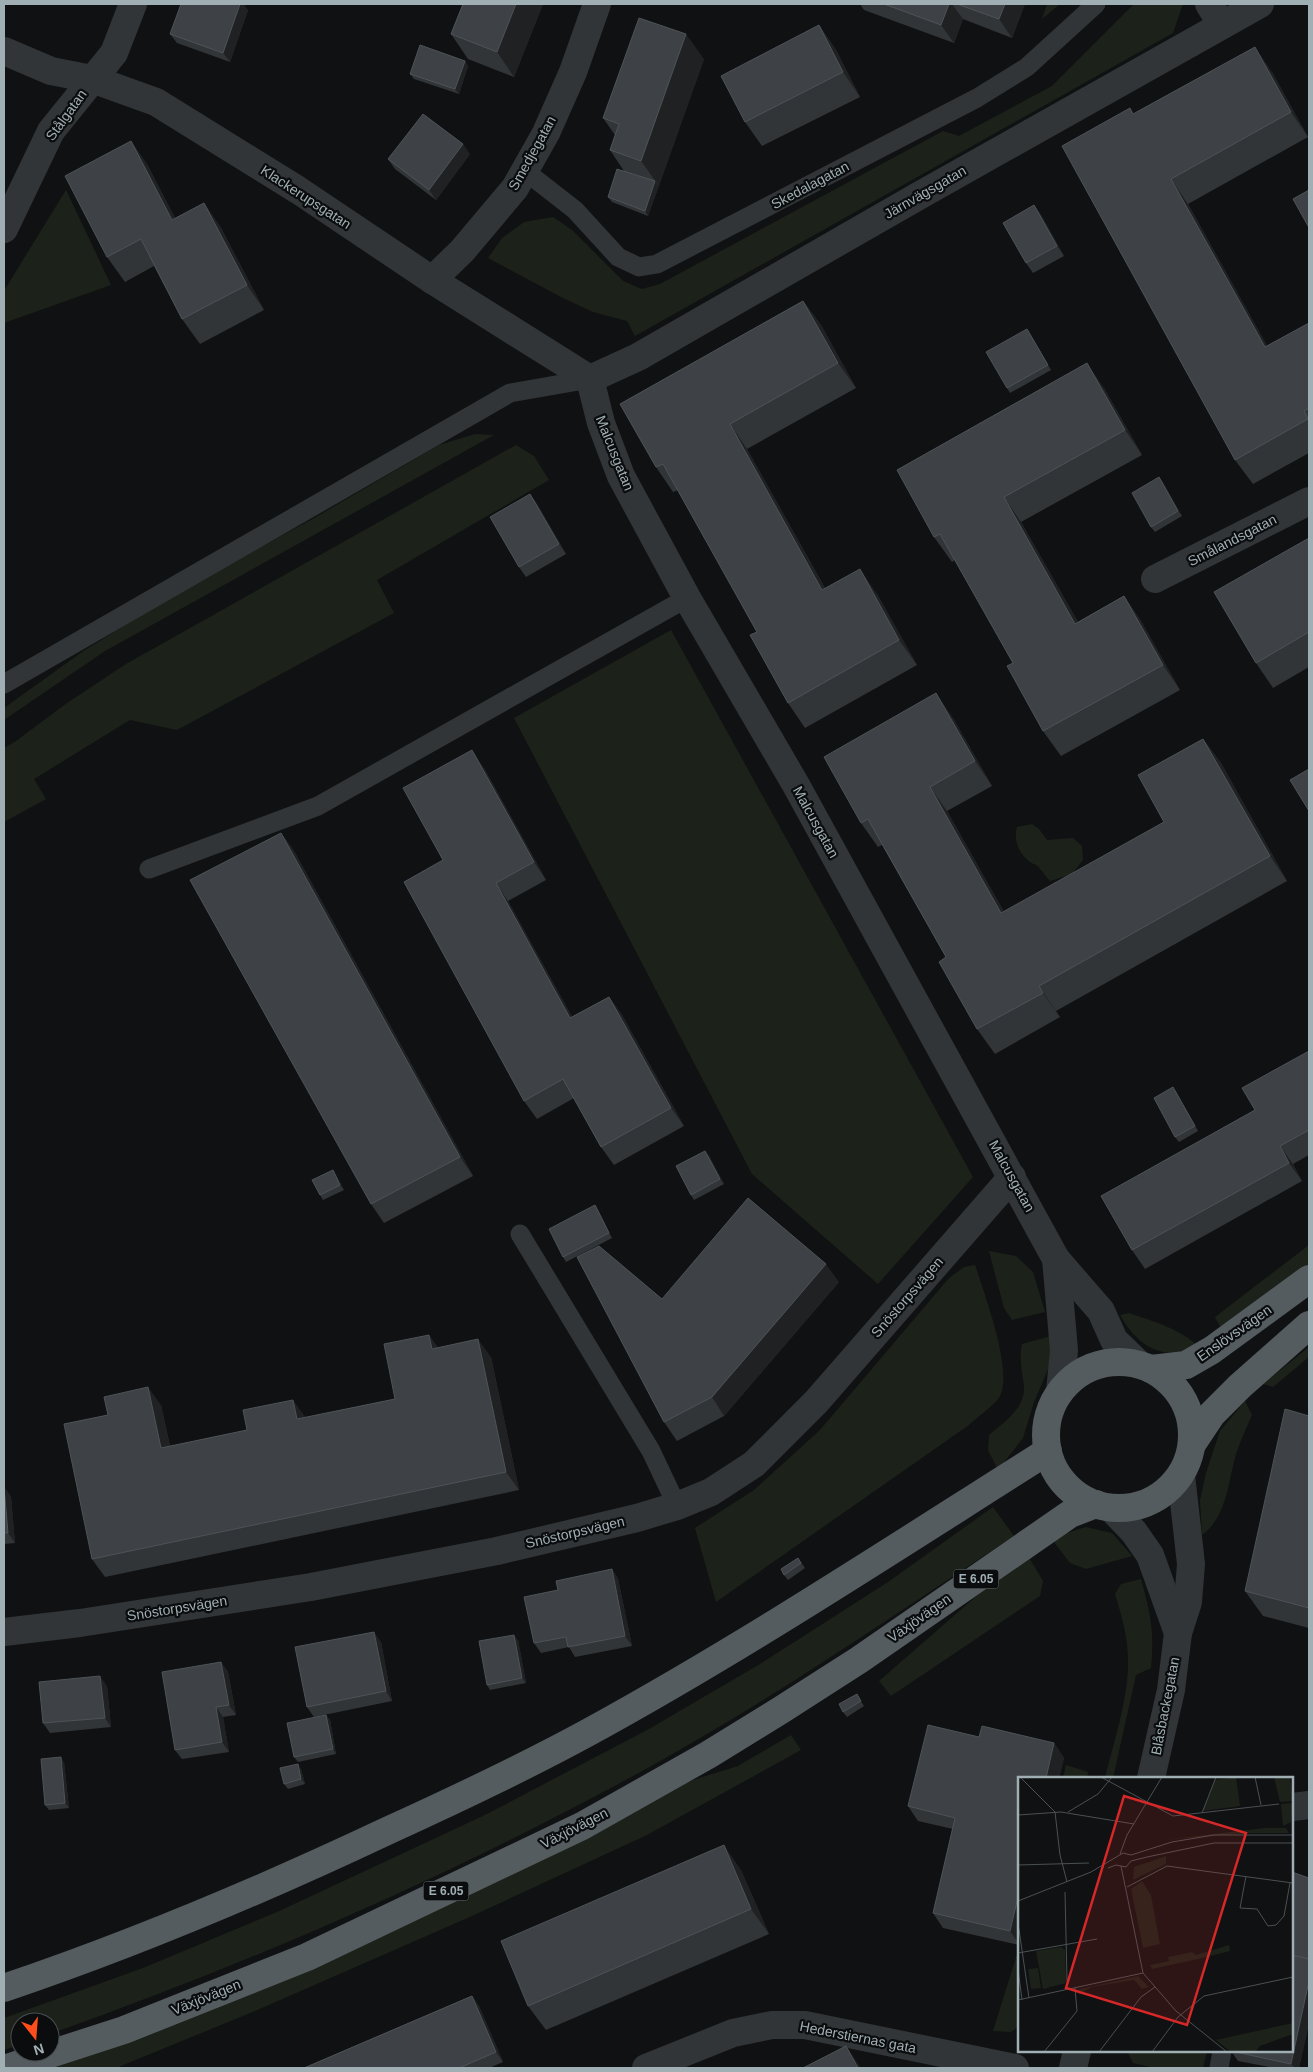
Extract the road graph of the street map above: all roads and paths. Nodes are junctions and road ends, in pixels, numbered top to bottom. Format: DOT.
graph roads {
  1 [pos="133,4"];
  2 [pos="598,4"];
  3 [pos="1096,4"];
  4 [pos="1260,4"];
  5 [pos="1215,15"];
  6 [pos="4,52"];
  7 [pos="92,79"];
  8 [pos="525,171"];
  9 [pos="4,229"];
  10 [pos="432,280"];
  11 [pos="590,379"];
  12 [pos="1309,501"];
  13 [pos="1155,579"];
  14 [pos="687,598"];
  15 [pos="4,684"];
  16 [pos="149,869"];
  17 [pos="1012,1177"];
  18 [pos="520,1234"];
  19 [pos="1056,1259"];
  20 [pos="1309,1279"];
  21 [pos="1309,1325"];
  22 [pos="1145,1367"];
  23 [pos="1060,1392"];
  24 [pos="1192,1444"];
  25 [pos="1048,1451"];
  26 [pos="1181,1475"];
  27 [pos="677,1506"];
  28 [pos="1104,1506"];
  29 [pos="4,1632"];
  30 [pos="1178,1634"];
  31 [pos="1151,1777"];
  32 [pos="1309,1805"];
  33 [pos="1293,1807"];
  34 [pos="4,1988"];
  35 [pos="1077,2052"];
  36 [pos="1222,2052"];
  37 [pos="7,2068"];
  38 [pos="646,2068"];
  39 [pos="1015,2068"];
  40 [pos="1073,2068"];
  41 [pos="1218,2068"];
  1 -- 7 [label="street, Stålgatan"];
  2 -- 8 [label="street, Smedjegatan"];
  3 -- 8 [label="lane, Skedalagatan"];
  4 -- 5 [label="street, Järnvägsgatan"];
  5 -- 11 [label="street, Järnvägsgatan"];
  6 -- 7 [label="street, Klackerupsgatan"];
  7 -- 9 [label="street, Stålgatan"];
  7 -- 10 [label="street, Klackerupsgatan"];
  8 -- 10 [label="street, Smedjegatan"];
  10 -- 11 [label="street, Klackerupsgatan"];
  11 -- 14 [label="street, Malcusgatan"];
  11 -- 15 [label="lane"];
  12 -- 13 [label="street, Smålandsgatan"];
  14 -- 16 [label="lane"];
  14 -- 17 [label="street, Malcusgatan"];
  17 -- 19 [label="street, Malcusgatan"];
  17 -- 27 [label="street, Snöstorpsvägen"];
  18 -- 27 [label="lane"];
  19 -- 22 [label="street, Malcusgatan"];
  19 -- 23 [label="street, Malcusgatan"];
  20 -- 22 [label="highway, Enslövsvägen"];
  21 -- 24 [label="highway, E 6.05"];
  22 -- 23 [label="highway"];
  22 -- 24 [label="highway, Växjövägen / E 6.05"];
  23 -- 25 [label="highway"];
  24 -- 26 [label="highway, Växjövägen / E 6.05"];
  25 -- 28 [label="highway"];
  25 -- 34 [label="highway"];
  26 -- 28 [label="highway, Växjövägen / E 6.05"];
  26 -- 30 [label="street, Blåsbackegatan"];
  27 -- 29 [label="street, Snöstorpsvägen"];
  28 -- 30 [label="street, Blåsbackegatan"];
  28 -- 37 [label="highway, Växjövägen / E 6.05"];
  30 -- 31 [label="street, Blåsbackegatan"];
  32 -- 33 [label="street"];
  35 -- 40 [label="street"];
  36 -- 41 [label="lane"];
  38 -- 39 [label="street, Hederstiernas gata"];
}
